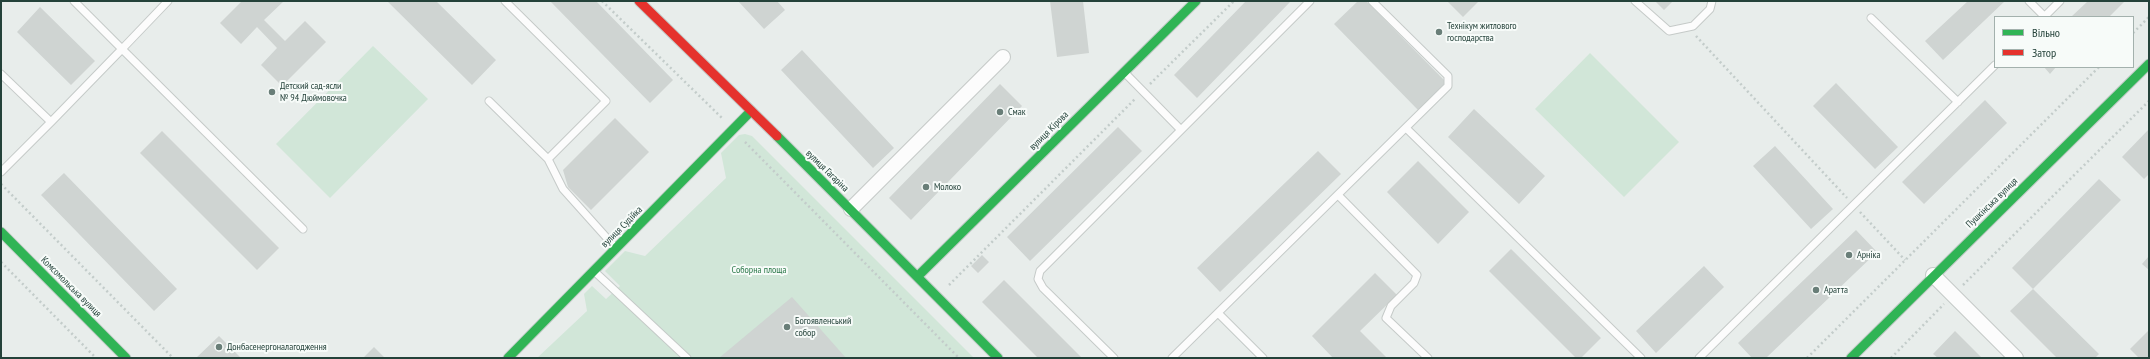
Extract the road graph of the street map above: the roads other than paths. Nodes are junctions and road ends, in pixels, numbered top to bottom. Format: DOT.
graph roads {
  1 [pos="74,1"];
  2 [pos="168,1"];
  3 [pos="505,1"];
  4 [pos="639,1"];
  5 [pos="1196,1"];
  6 [pos="1310,1"];
  7 [pos="1372,1"];
  8 [pos="1635,1"];
  9 [pos="1712,1"];
  10 [pos="2029,1"];
  11 [pos="2060,1"];
  12 [pos="2043,16"];
  13 [pos="2045,16"];
  14 [pos="1871,18"];
  15 [pos="122,49"];
  16 [pos="1003,57"];
  17 [pos="2149,64"];
  18 [pos="1994,66"];
  19 [pos="1124,72"];
  20 [pos="1,74"];
  21 [pos="489,101"];
  22 [pos="1958,102"];
  23 [pos="751,111"];
  24 [pos="51,122"];
  25 [pos="1406,128"];
  26 [pos="1181,130"];
  27 [pos="548,159"];
  28 [pos="1,172"];
  29 [pos="1338,195"];
  30 [pos="851,209"];
  31 [pos="303,229"];
  32 [pos="1,232"];
  33 [pos="616,249"];
  34 [pos="594,271"];
  35 [pos="918,276"];
  36 [pos="1933,276"];
  37 [pos="1218,313"];
  38 [pos="126,358"];
  39 [pos="508,358"];
  40 [pos="687,358"];
  41 [pos="998,358"];
  42 [pos="1114,358"];
  43 [pos="1172,358"];
  44 [pos="1263,358"];
  45 [pos="1428,358"];
  46 [pos="1642,358"];
  47 [pos="1699,358"];
  48 [pos="1851,358"];
  49 [pos="2016,358"];
  1 -- 15 [label="lane"];
  2 -- 15 [label="lane"];
  3 -- 27 [label="lane"];
  4 -- 23 [label="street, вулиця Гагаріна"];
  5 -- 19 [label="street, вулиця Кірова"];
  6 -- 26 [label="lane"];
  7 -- 25 [label="lane"];
  8 -- 9 [label="lane"];
  10 -- 12 [label="lane"];
  11 -- 13 [label="lane"];
  14 -- 22 [label="lane"];
  15 -- 24 [label="lane"];
  15 -- 31 [label="lane"];
  16 -- 30 [label="street"];
  17 -- 36 [label="street, Пушкінська вулиця"];
  18 -- 22 [label="lane"];
  19 -- 26 [label="lane"];
  19 -- 35 [label="street, вулиця Кірова"];
  20 -- 24 [label="lane"];
  21 -- 27 [label="lane"];
  22 -- 47 [label="lane"];
  23 -- 30 [label="street, вулиця Гагаріна"];
  23 -- 33 [label="street, вулиця Судійка"];
  24 -- 28 [label="lane"];
  25 -- 29 [label="lane"];
  25 -- 46 [label="lane"];
  26 -- 42 [label="lane"];
  27 -- 33 [label="lane"];
  29 -- 37 [label="lane"];
  29 -- 45 [label="lane"];
  30 -- 35 [label="street, вулиця Гагаріна"];
  32 -- 38 [label="street, Комсомольська вулиця"];
  33 -- 34 [label="street, вулиця Судійка"];
  34 -- 39 [label="street, вулиця Судійка"];
  34 -- 40 [label="lane"];
  35 -- 41 [label="street, вулиця Гагаріна"];
  36 -- 48 [label="street, Пушкінська вулиця"];
  36 -- 49 [label="street"];
  37 -- 43 [label="lane"];
  37 -- 44 [label="lane"];
}
